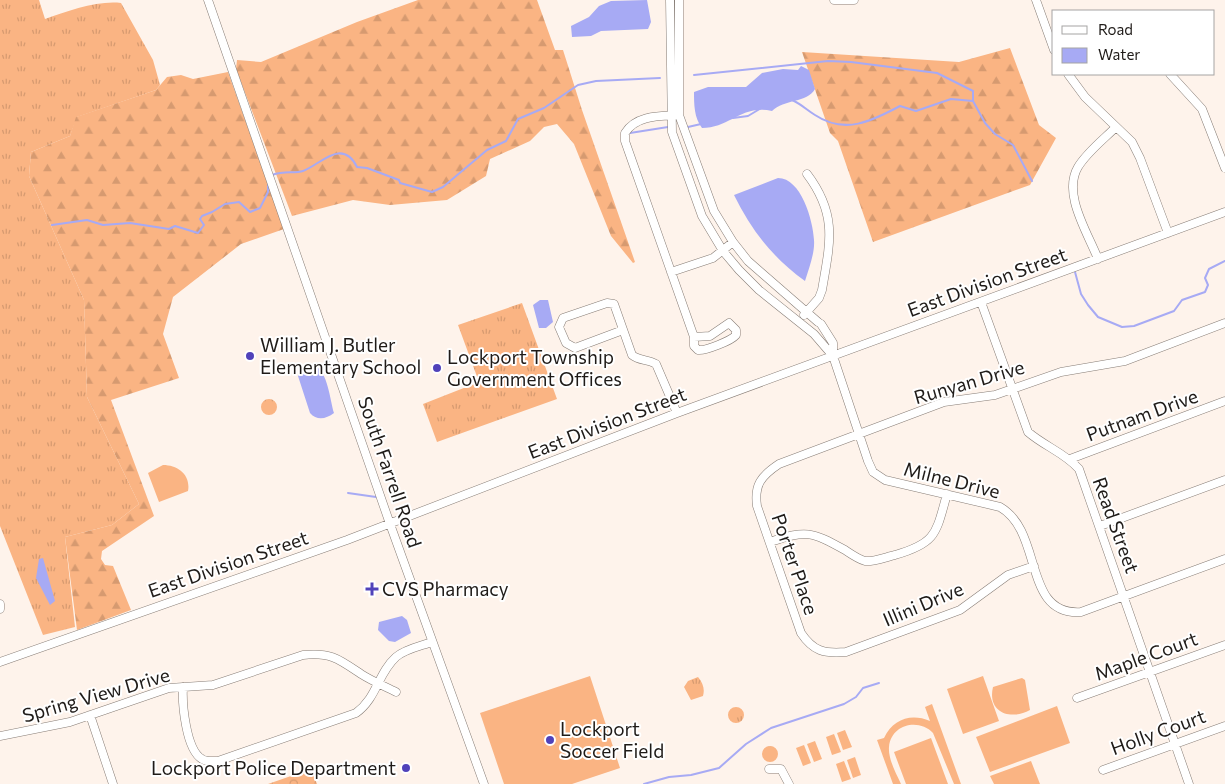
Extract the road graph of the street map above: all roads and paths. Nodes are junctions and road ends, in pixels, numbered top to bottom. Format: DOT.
graph roads {
  1 [pos="208,0"];
  2 [pos="670,0"];
  3 [pos="679,0"];
  4 [pos="834,0"];
  5 [pos="854,0"];
  6 [pos="1036,0"];
  7 [pos="1052,44"];
  8 [pos="1069,75"];
  9 [pos="1171,75"];
  10 [pos="670,115"];
  11 [pos="679,115"];
  12 [pos="1116,127"];
  13 [pos="1225,168"];
  14 [pos="807,174"];
  15 [pos="1225,212"];
  16 [pos="1168,233"];
  17 [pos="732,242"];
  18 [pos="723,251"];
  19 [pos="1098,259"];
  20 [pos="671,272"];
  21 [pos="980,302"];
  22 [pos="807,312"];
  23 [pos="799,320"];
  24 [pos="1225,323"];
  25 [pos="623,330"];
  26 [pos="828,334"];
  27 [pos="694,337"];
  28 [pos="819,340"];
  29 [pos="833,356"];
  30 [pos="1011,389"];
  31 [pos="1225,402"];
  32 [pos="677,412"];
  33 [pos="858,435"];
  34 [pos="1070,459"];
  35 [pos="1225,480"];
  36 [pos="758,482"];
  37 [pos="947,494"];
  38 [pos="390,524"];
  39 [pos="1100,526"];
  40 [pos="770,542"];
  41 [pos="1225,559"];
  42 [pos="1034,566"];
  43 [pos="1124,596"];
  44 [pos="0,604"];
  45 [pos="0,609"];
  46 [pos="432,642"];
  47 [pos="1225,645"];
  48 [pos="818,651"];
  49 [pos="0,662"];
  50 [pos="1149,672"];
  51 [pos="380,684"];
  52 [pos="183,687"];
  53 [pos="396,692"];
  54 [pos="1077,698"];
  55 [pos="90,715"];
  56 [pos="1225,726"];
  57 [pos="0,736"];
  58 [pos="1175,744"];
  59 [pos="769,769"];
  60 [pos="1103,770"];
  61 [pos="113,784"];
  62 [pos="484,784"];
  63 [pos="789,784"];
  64 [pos="1189,784"];
  1 -- 38 [label="street, South Farrell Road"];
  2 -- 10 [label="street"];
  3 -- 11 [label="street"];
  4 -- 5 [label="street"];
  6 -- 7 [label="street"];
  8 -- 12 [label="street"];
  9 -- 13 [label="street"];
  10 -- 11 [label="street"];
  10 -- 18 [label="street"];
  10 -- 20 [label="street"];
  11 -- 17 [label="street"];
  12 -- 16 [label="street"];
  12 -- 19 [label="street"];
  14 -- 22 [label="street"];
  15 -- 16 [label="street, East Division Street"];
  16 -- 19 [label="street, East Division Street"];
  17 -- 18 [label="street"];
  17 -- 22 [label="street"];
  18 -- 20 [label="street"];
  18 -- 23 [label="street"];
  19 -- 21 [label="street, East Division Street"];
  20 -- 27 [label="street"];
  21 -- 29 [label="street, East Division Street"];
  21 -- 30 [label="street"];
  22 -- 23 [label="street"];
  22 -- 26 [label="street"];
  23 -- 28 [label="street"];
  24 -- 30 [label="street, Runyan Drive"];
  25 -- 25 [label="street"];
  25 -- 32 [label="street"];
  26 -- 28 [label="street"];
  26 -- 29 [label="street, Milne Drive"];
  27 -- 27 [label="street"];
  28 -- 29 [label="street"];
  29 -- 32 [label="street, East Division Street"];
  29 -- 33 [label="street, Milne Drive"];
  30 -- 33 [label="street, Runyan Drive"];
  30 -- 34 [label="street"];
  31 -- 34 [label="street, Putnam Drive"];
  32 -- 38 [label="street, East Division Street"];
  33 -- 36 [label="street, Runyan Drive"];
  33 -- 37 [label="street, Milne Drive"];
  34 -- 39 [label="street, Read Street"];
  35 -- 39 [label="street"];
  36 -- 40 [label="street, Porter Place"];
  37 -- 40 [label="street"];
  37 -- 42 [label="street, Milne Drive"];
  38 -- 46 [label="street, South Farrell Road"];
  38 -- 49 [label="street, East Division Street"];
  39 -- 43 [label="street, Read Street"];
  40 -- 48 [label="street, Porter Place"];
  41 -- 43 [label="street, Milne Drive"];
  42 -- 43 [label="street, Milne Drive"];
  42 -- 48 [label="street, Illini Drive"];
  43 -- 50 [label="street, Read Street"];
  44 -- 45 [label="street"];
  46 -- 51 [label="street"];
  46 -- 62 [label="street, South Farrell Road"];
  47 -- 50 [label="street, Maple Court"];
  50 -- 54 [label="street, Maple Court"];
  50 -- 58 [label="street, Read Street"];
  51 -- 52 [label="street, Spring View Drive"];
  51 -- 52 [label="street"];
  51 -- 53 [label="street, Spring View Drive"];
  52 -- 55 [label="street, Spring View Drive"];
  55 -- 57 [label="street, Spring View Drive"];
  55 -- 61 [label="street"];
  56 -- 58 [label="street, Holly Court"];
  58 -- 60 [label="street, Holly Court"];
  58 -- 64 [label="street, Read Street"];
  59 -- 63 [label="street"];
}
